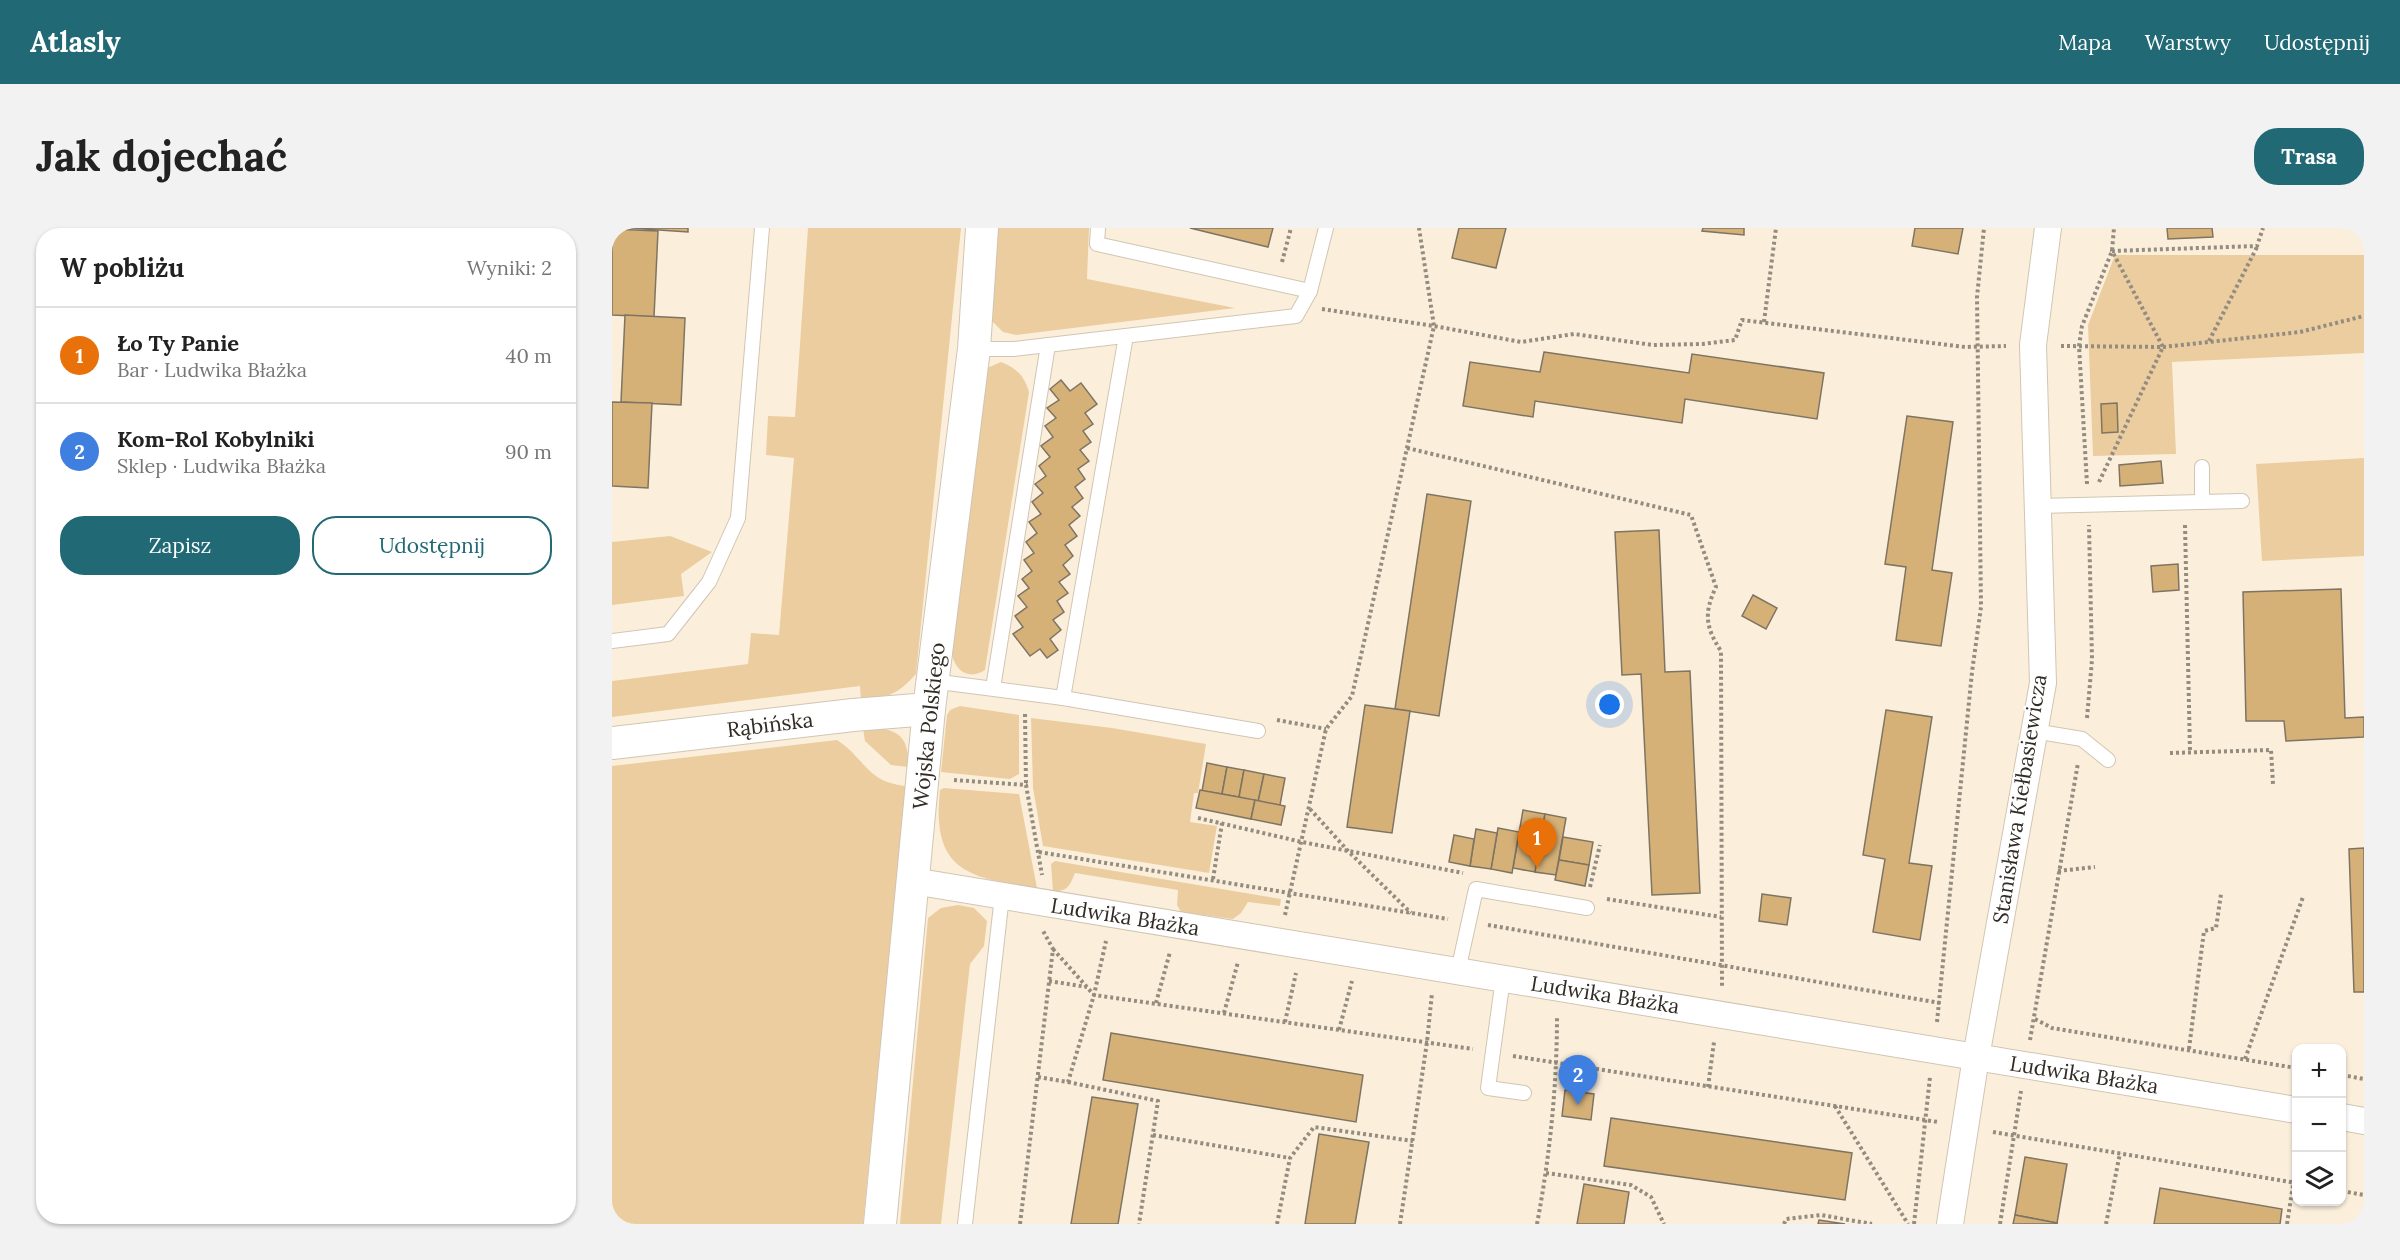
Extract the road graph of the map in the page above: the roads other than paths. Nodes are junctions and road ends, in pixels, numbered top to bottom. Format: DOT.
graph roads {
  1 [pos="762,228"];
  2 [pos="982,228"];
  3 [pos="1098,228"];
  4 [pos="1326,228"];
  5 [pos="2048,228"];
  6 [pos="1310,291"];
  7 [pos="1126,336"];
  8 [pos="1048,345"];
  9 [pos="974,349"];
  10 [pos="2202,467"];
  11 [pos="2242,501"];
  12 [pos="2202,502"];
  13 [pos="2038,506"];
  14 [pos="612,641"];
  15 [pos="993,688"];
  16 [pos="931,695"];
  17 [pos="1063,698"];
  18 [pos="2034,731"];
  19 [pos="1258,732"];
  20 [pos="612,743"];
  21 [pos="2108,760"];
  22 [pos="913,881"];
  23 [pos="1002,896"];
  24 [pos="1587,909"];
  25 [pos="1446,969"];
  26 [pos="1503,978"];
  27 [pos="1976,1057"];
  28 [pos="1524,1094"];
  29 [pos="2292,1109"];
  30 [pos="2346,1118"];
  31 [pos="2364,1121"];
  32 [pos="880,1224"];
  33 [pos="965,1224"];
  34 [pos="1950,1224"];
  1 -- 14 [label="lane"];
  2 -- 9 [label="street, Wojska Polskiego"];
  3 -- 6 [label="lane"];
  4 -- 6 [label="lane"];
  5 -- 13 [label="street, Stanisława Kiełbasiewicza"];
  6 -- 7 [label="lane"];
  7 -- 8 [label="lane"];
  7 -- 17 [label="lane"];
  8 -- 9 [label="lane"];
  8 -- 15 [label="lane"];
  9 -- 16 [label="street, Wojska Polskiego"];
  10 -- 12 [label="lane"];
  11 -- 12 [label="lane"];
  12 -- 13 [label="lane"];
  13 -- 18 [label="street, Stanisława Kiełbasiewicza"];
  15 -- 16 [label="lane"];
  15 -- 17 [label="lane"];
  16 -- 20 [label="street, Rąbińska"];
  16 -- 22 [label="street, Wojska Polskiego"];
  17 -- 19 [label="lane"];
  18 -- 21 [label="lane"];
  18 -- 27 [label="street, Stanisława Kiełbasiewicza"];
  22 -- 23 [label="street, Ludwika Błażka"];
  22 -- 32 [label="street, Wojska Polskiego"];
  23 -- 25 [label="street, Ludwika Błażka"];
  23 -- 33 [label="lane"];
  24 -- 25 [label="lane"];
  25 -- 26 [label="street, Ludwika Błażka"];
  26 -- 27 [label="street, Ludwika Błażka"];
  26 -- 28 [label="lane"];
  27 -- 29 [label="street, Ludwika Błażka"];
  27 -- 34 [label="street, Stanisława Kiełbasiewicza"];
  30 -- 31 [label="street"];
}
